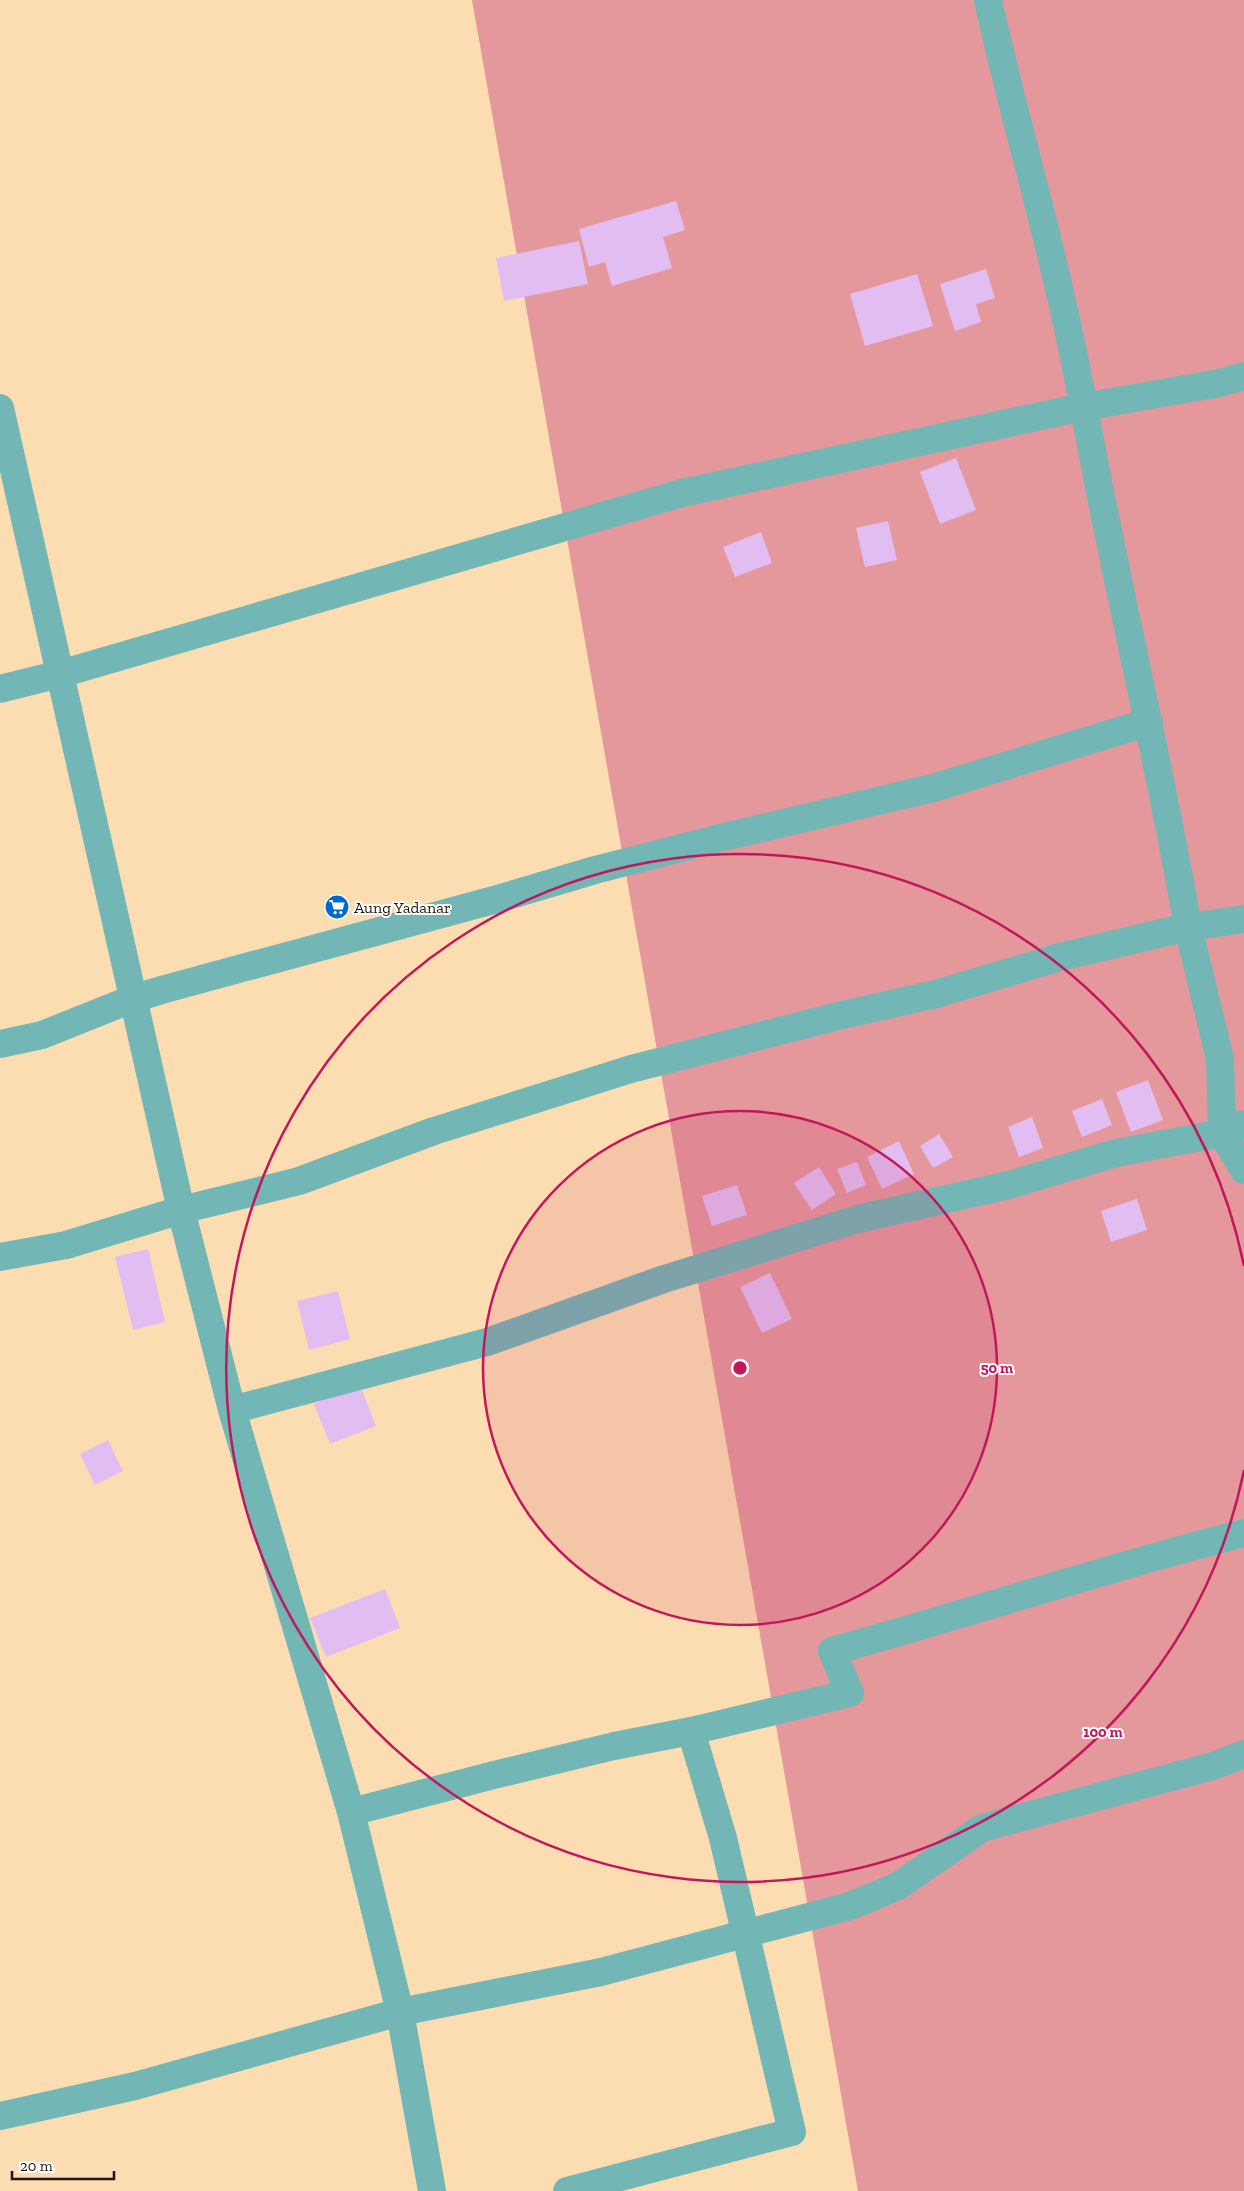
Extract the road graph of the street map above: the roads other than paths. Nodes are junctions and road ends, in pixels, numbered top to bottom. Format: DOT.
graph roads {
  1 [pos="988,0"];
  2 [pos="1244,376"];
  3 [pos="1084,407"];
  4 [pos="0,408"];
  5 [pos="60,674"];
  6 [pos="0,689"];
  7 [pos="1149,722"];
  8 [pos="1244,920"];
  9 [pos="1188,928"];
  10 [pos="132,999"];
  11 [pos="0,1044"];
  12 [pos="1233,1129"];
  13 [pos="1244,1170"];
  14 [pos="181,1210"];
  15 [pos="0,1257"];
  16 [pos="232,1410"];
  17 [pos="1244,1533"];
  18 [pos="691,1731"];
  19 [pos="1244,1754"];
  20 [pos="350,1812"];
  21 [pos="745,1933"];
  22 [pos="400,2012"];
  23 [pos="0,2116"];
  24 [pos="432,2191"];
  25 [pos="568,2191"];
  1 -- 3 [label="street"];
  2 -- 3 [label="street"];
  3 -- 5 [label="street"];
  3 -- 7 [label="street"];
  4 -- 5 [label="street"];
  5 -- 6 [label="street"];
  5 -- 10 [label="street"];
  7 -- 9 [label="street"];
  7 -- 10 [label="street"];
  8 -- 9 [label="street"];
  9 -- 12 [label="street"];
  9 -- 14 [label="street"];
  10 -- 11 [label="street"];
  10 -- 14 [label="street"];
  12 -- 13 [label="street"];
  12 -- 16 [label="street"];
  14 -- 15 [label="street"];
  14 -- 16 [label="street"];
  16 -- 20 [label="street"];
  17 -- 18 [label="street"];
  18 -- 20 [label="street"];
  18 -- 21 [label="street"];
  19 -- 21 [label="street"];
  20 -- 22 [label="street"];
  21 -- 22 [label="street"];
  21 -- 25 [label="street"];
  22 -- 23 [label="street"];
  22 -- 24 [label="street"];
}
